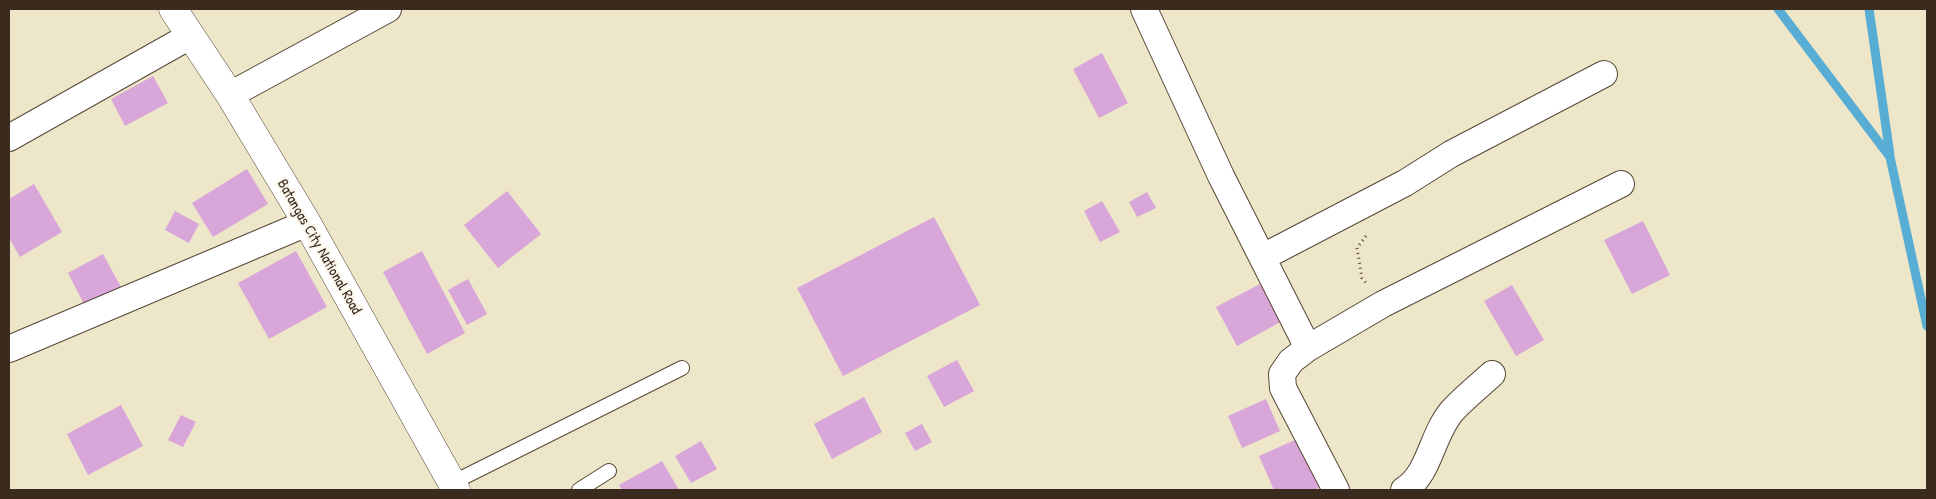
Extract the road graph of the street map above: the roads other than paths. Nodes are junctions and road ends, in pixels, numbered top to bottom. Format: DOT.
graph roads {
  1 [pos="172,9"];
  2 [pos="388,9"];
  3 [pos="1144,9"];
  4 [pos="190,36"];
  5 [pos="1604,74"];
  6 [pos="230,96"];
  7 [pos="9,138"];
  8 [pos="1621,184"];
  9 [pos="307,223"];
  10 [pos="1263,257"];
  11 [pos="1308,348"];
  12 [pos="9,349"];
  13 [pos="682,368"];
  14 [pos="1492,374"];
  15 [pos="609,471"];
  16 [pos="454,487"];
  17 [pos="579,490"];
  18 [pos="1336,490"];
  19 [pos="1404,490"];
  1 -- 4 [label="street, Batangas City National Road"];
  2 -- 6 [label="street"];
  3 -- 10 [label="street"];
  4 -- 6 [label="street, Batangas City National Road"];
  4 -- 7 [label="street"];
  5 -- 10 [label="street"];
  6 -- 9 [label="street, Batangas City National Road"];
  8 -- 11 [label="street"];
  9 -- 12 [label="street"];
  9 -- 16 [label="street, Batangas City National Road"];
  10 -- 11 [label="street"];
  11 -- 18 [label="street"];
  13 -- 16 [label="lane"];
  14 -- 19 [label="street"];
  15 -- 17 [label="lane"];
}
